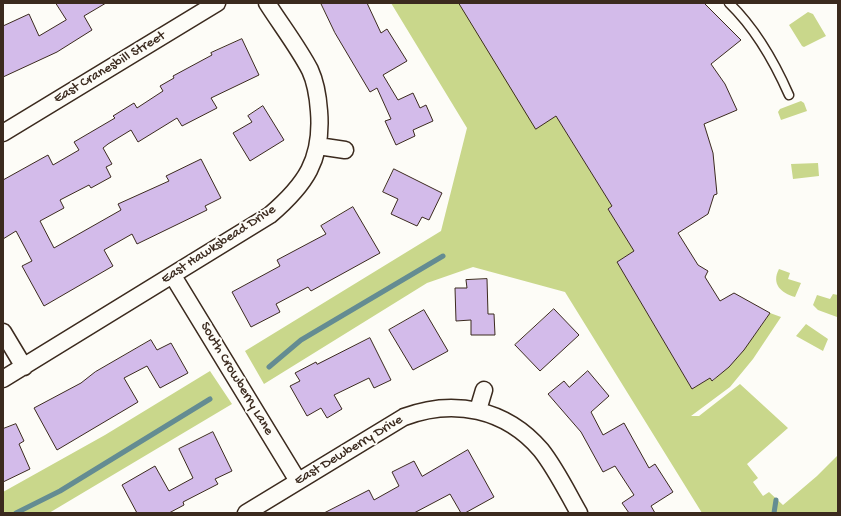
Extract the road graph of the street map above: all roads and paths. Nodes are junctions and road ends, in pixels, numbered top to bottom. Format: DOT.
graph roads {
  1 [pos="217,3"];
  2 [pos="267,3"];
  3 [pos="729,3"];
  4 [pos="790,95"];
  5 [pos="3,133"];
  6 [pos="318,146"];
  7 [pos="345,150"];
  8 [pos="173,276"];
  9 [pos="3,332"];
  10 [pos="24,367"];
  11 [pos="3,379"];
  12 [pos="484,390"];
  13 [pos="478,410"];
  14 [pos="298,481"];
  15 [pos="246,513"];
  16 [pos="579,513"];
  1 -- 5 [label="street, East Cranesbill Street"];
  2 -- 6 [label="street, East Hawksbead Drive"];
  3 -- 4 [label="lane"];
  6 -- 7 [label="street"];
  6 -- 8 [label="street, East Hawksbead Drive"];
  8 -- 10 [label="street, East Hawksbead Drive"];
  8 -- 14 [label="street, South Crowberry Lane"];
  9 -- 10 [label="street"];
  10 -- 11 [label="street, East Hawksbead Drive"];
  12 -- 13 [label="street"];
  13 -- 14 [label="street, East Dewberry Drive"];
  13 -- 16 [label="street, East Dewberry Drive"];
  14 -- 15 [label="street, East Dewberry Drive"];
}
